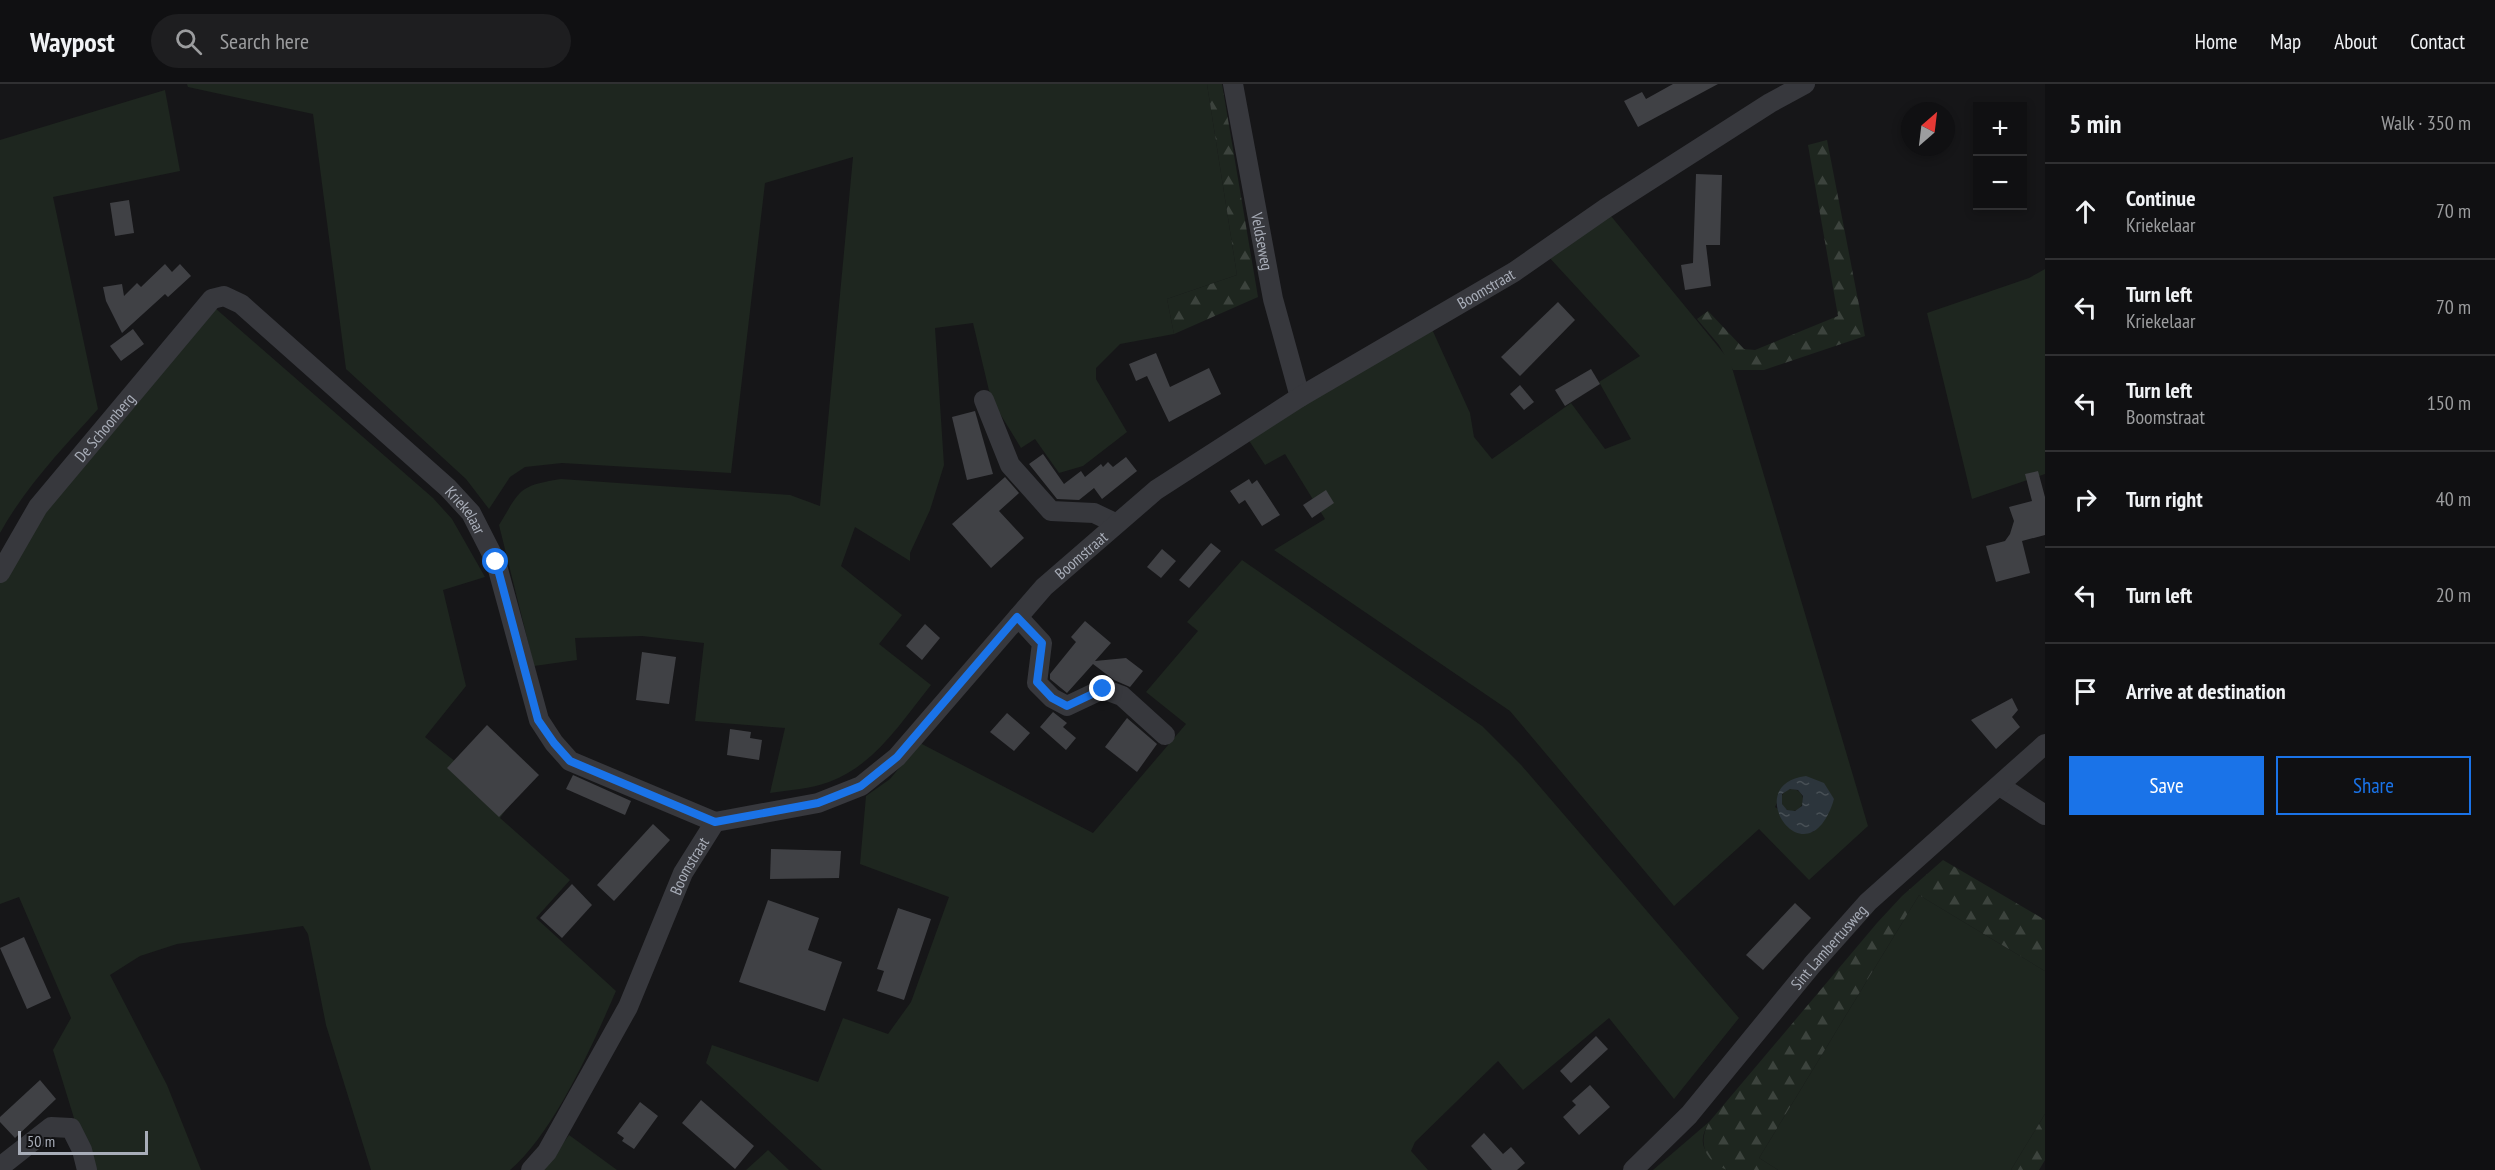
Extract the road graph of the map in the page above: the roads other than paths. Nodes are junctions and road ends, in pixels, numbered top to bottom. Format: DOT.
graph roads {
  1 [pos="1233,84"];
  2 [pos="1805,84"];
  3 [pos="224,296"];
  4 [pos="1300,397"];
  5 [pos="984,400"];
  6 [pos="1115,523"];
  7 [pos="0,573"];
  8 [pos="1017,617"];
  9 [pos="1165,735"];
  10 [pos="2045,744"];
  11 [pos="2000,786"];
  12 [pos="2045,815"];
  13 [pos="715,822"];
  14 [pos="0,1167"];
  15 [pos="87,1170"];
  16 [pos="531,1170"];
  17 [pos="1633,1170"];
  1 -- 4 [label="street, Veldseweg"];
  2 -- 4 [label="street, Boomstraat"];
  3 -- 7 [label="street, De Schoonberg"];
  3 -- 13 [label="street, Kriekelaar"];
  4 -- 6 [label="street, Boomstraat"];
  5 -- 6 [label="street"];
  6 -- 8 [label="street, Boomstraat"];
  8 -- 9 [label="street"];
  8 -- 13 [label="street, Boomstraat"];
  10 -- 11 [label="street, Sint Lambertusweg"];
  11 -- 12 [label="street"];
  11 -- 17 [label="street, Sint Lambertusweg"];
  13 -- 16 [label="street, Boomstraat"];
  14 -- 15 [label="street"];
}
